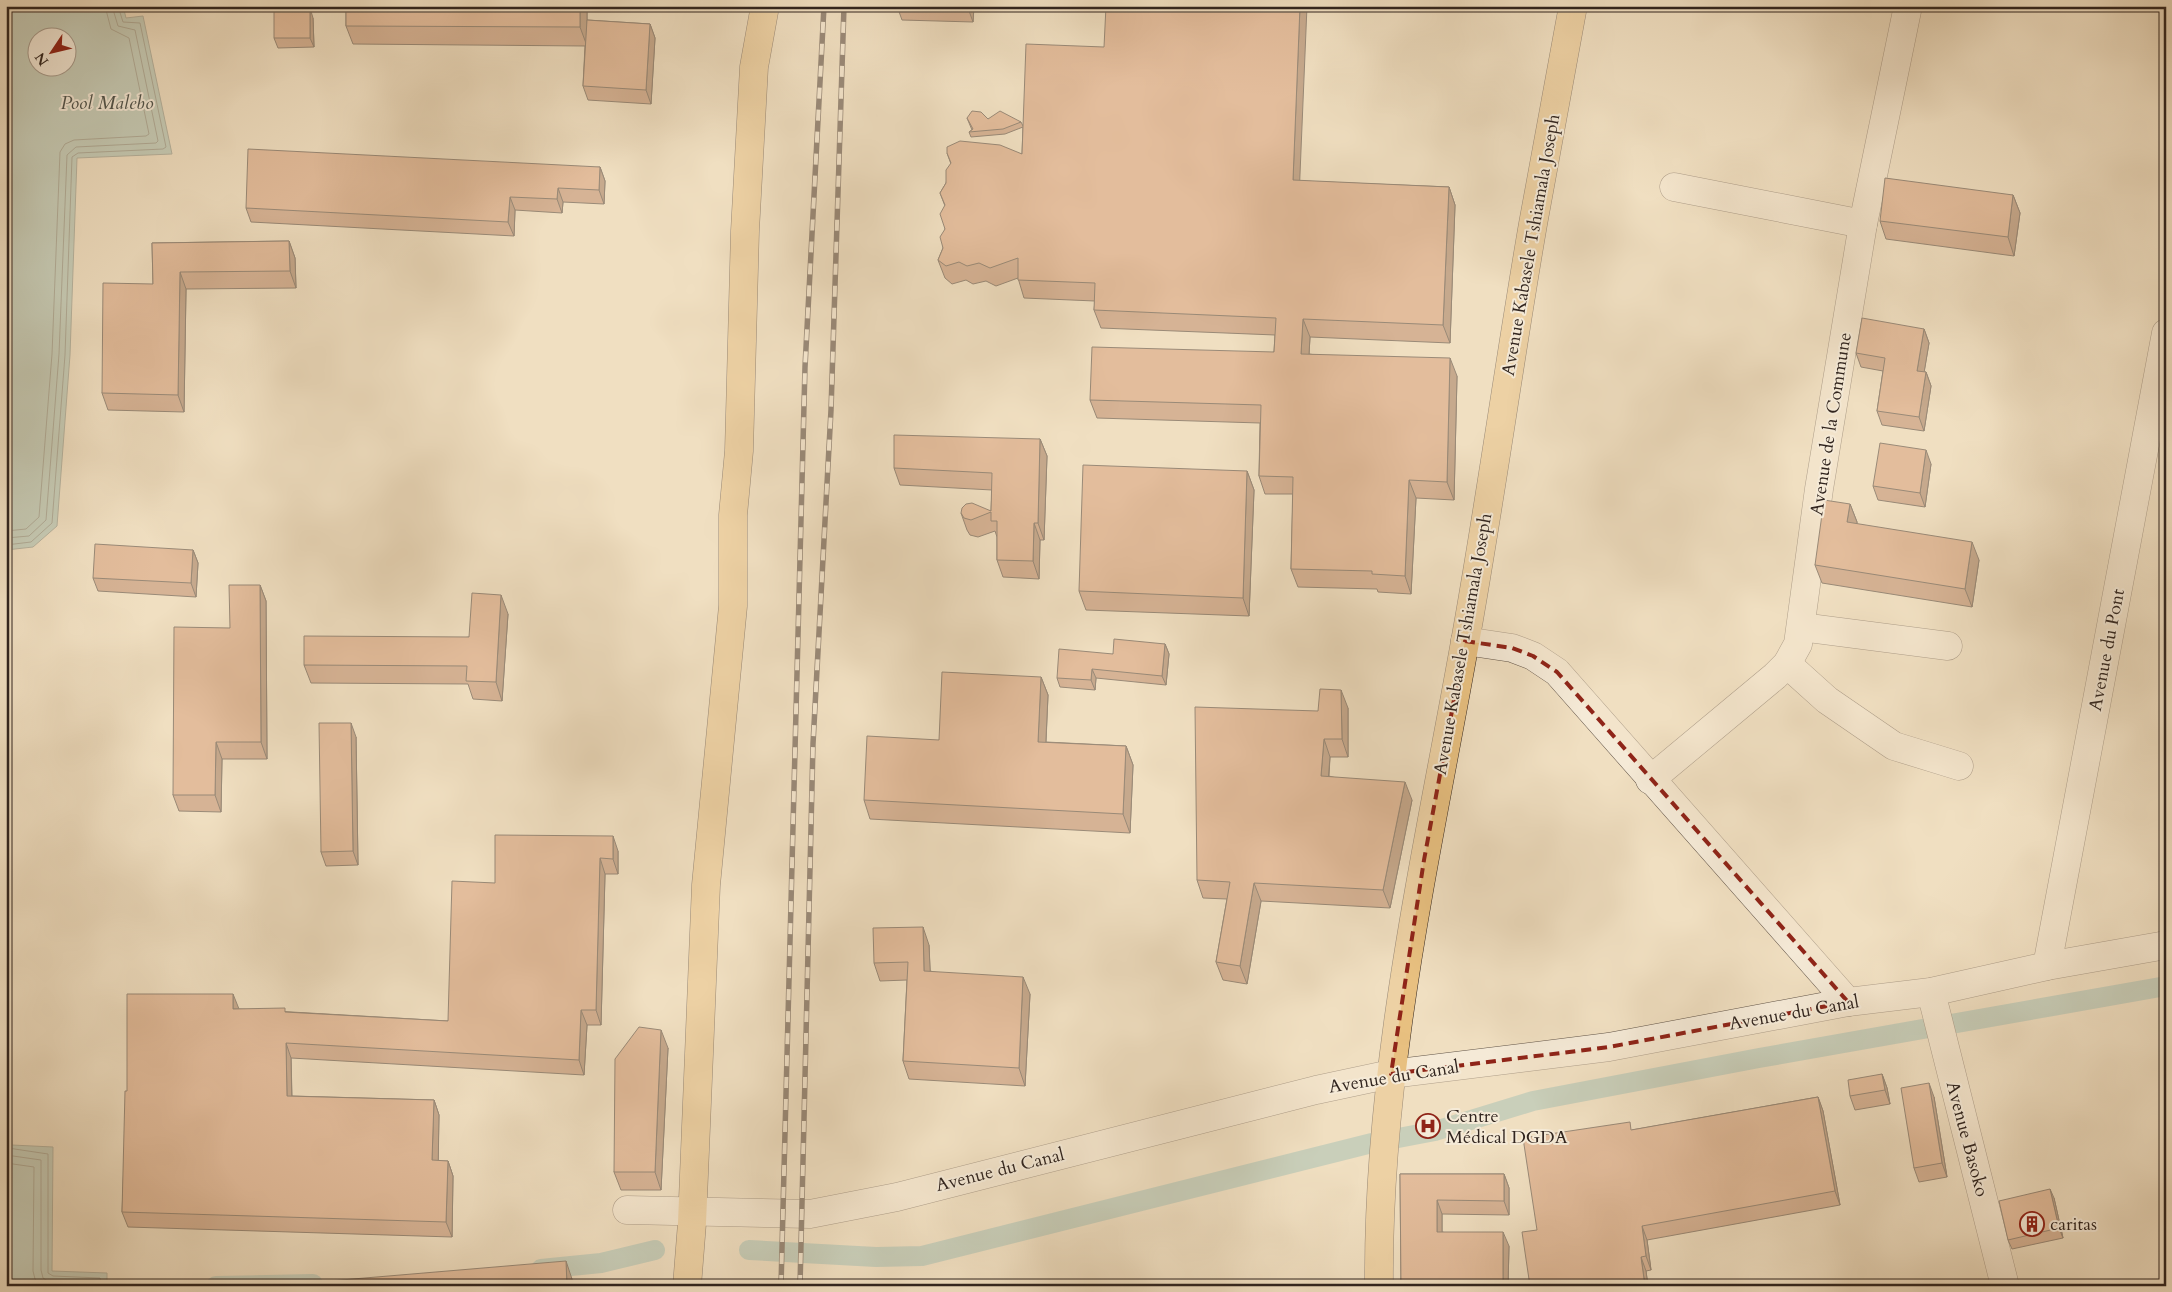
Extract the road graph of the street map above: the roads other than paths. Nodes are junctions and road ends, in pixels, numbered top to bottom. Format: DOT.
graph roads {
  1 [pos="765,6"];
  2 [pos="1574,6"];
  3 [pos="1908,6"];
  4 [pos="1674,187"];
  5 [pos="1863,224"];
  6 [pos="2166,333"];
  7 [pos="1801,627"];
  8 [pos="1465,641"];
  9 [pos="1948,646"];
  10 [pos="1787,664"];
  11 [pos="1959,766"];
  12 [pos="1650,780"];
  13 [pos="2166,945"];
  14 [pos="2047,966"];
  15 [pos="1933,1000"];
  16 [pos="1848,1002"];
  17 [pos="1391,1074"];
  18 [pos="626,1210"];
  19 [pos="692,1218"];
  20 [pos="687,1279"];
  21 [pos="1379,1286"];
  22 [pos="2005,1286"];
  1 -- 19 [label="main road"];
  2 -- 8 [label="main road, Avenue Kabasele Tshiamala Joseph"];
  3 -- 5 [label="street, Avenue de la Commune"];
  4 -- 5 [label="street"];
  5 -- 7 [label="street, Avenue de la Commune"];
  6 -- 14 [label="street, Avenue du Pont"];
  7 -- 9 [label="street"];
  7 -- 10 [label="street, Avenue de la Commune"];
  8 -- 12 [label="street"];
  8 -- 17 [label="main road, Avenue Kabasele Tshiamala Joseph"];
  10 -- 11 [label="street"];
  10 -- 12 [label="street, Avenue de la Commune"];
  12 -- 16 [label="street"];
  13 -- 14 [label="street, Avenue du Canal"];
  14 -- 15 [label="street, Avenue du Canal"];
  15 -- 16 [label="street, Avenue du Canal"];
  15 -- 22 [label="street, Avenue Basoko"];
  16 -- 17 [label="street, Avenue du Canal"];
  17 -- 19 [label="street, Avenue du Canal"];
  17 -- 21 [label="main road, Avenue Kabasele Tshiamala Joseph"];
  18 -- 19 [label="street, Avenue du Canal"];
  19 -- 20 [label="main road"];
}
